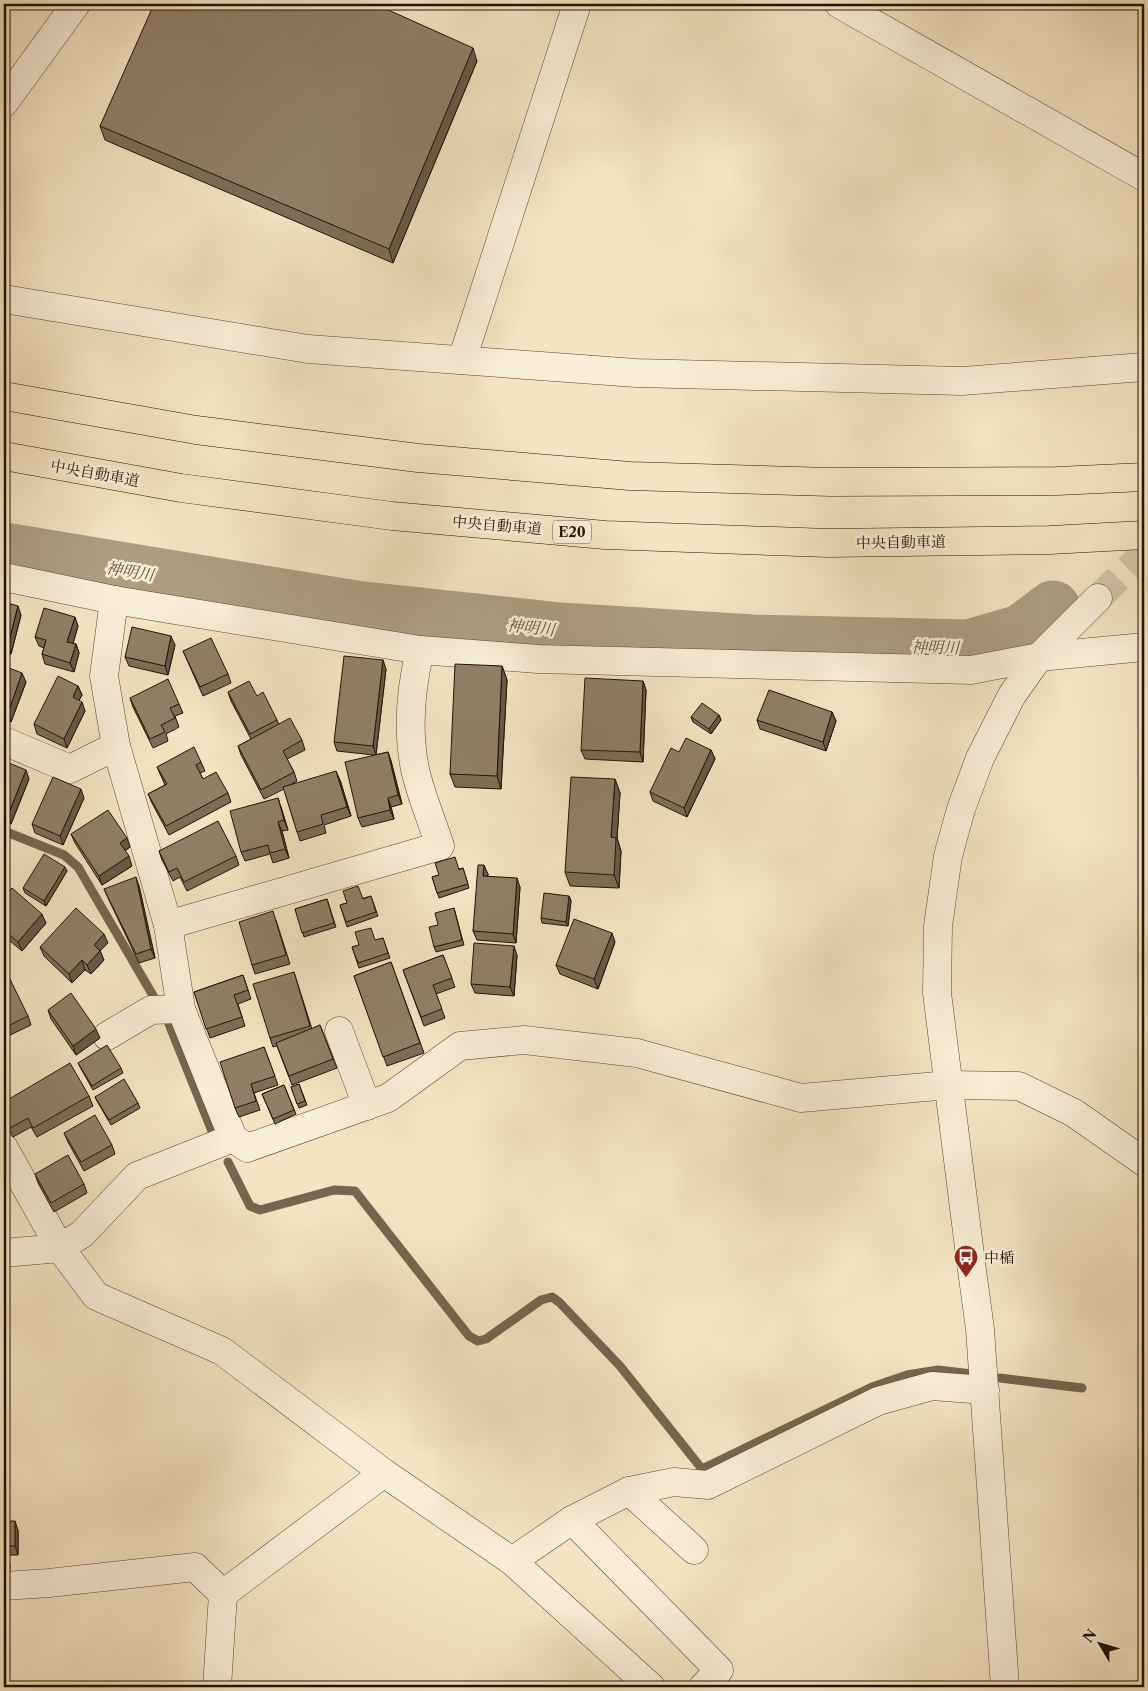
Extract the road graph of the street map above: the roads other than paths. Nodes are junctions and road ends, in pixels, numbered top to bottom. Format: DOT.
graph roads {
  1 [pos="76,4"];
  2 [pos="577,4"];
  3 [pos="839,4"];
  4 [pos="4,104"];
  5 [pos="1144,177"];
  6 [pos="4,299"];
  7 [pos="462,360"];
  8 [pos="1144,367"];
  9 [pos="4,396"];
  10 [pos="4,456"];
  11 [pos="1144,477"];
  12 [pos="1144,535"];
  13 [pos="4,577"];
  14 [pos="1098,598"];
  15 [pos="114,600"];
  16 [pos="1144,647"];
  17 [pos="420,650"];
  18 [pos="1039,657"];
  19 [pos="4,741"];
  20 [pos="116,746"];
  21 [pos="168,925"];
  22 [pos="181,1008"];
  23 [pos="340,1031"];
  24 [pos="107,1036"];
  25 [pos="949,1084"];
  26 [pos="367,1106"];
  27 [pos="233,1138"];
  28 [pos="4,1148"];
  29 [pos="1144,1162"];
  30 [pos="60,1248"];
  31 [pos="4,1253"];
  32 [pos="985,1390"];
  33 [pos="384,1472"];
  34 [pos="629,1491"];
  35 [pos="572,1520"];
  36 [pos="694,1550"];
  37 [pos="512,1561"];
  38 [pos="4,1586"];
  39 [pos="223,1594"];
  40 [pos="216,1687"];
  41 [pos="651,1687"];
  42 [pos="703,1687"];
  43 [pos="1006,1687"];
  1 -- 4 [label="street"];
  2 -- 7 [label="street"];
  3 -- 5 [label="street"];
  6 -- 7 [label="street"];
  7 -- 8 [label="street"];
  9 -- 11 [label="highway"];
  10 -- 12 [label="highway, 中央自動車道 / E20"];
  13 -- 15 [label="street"];
  14 -- 18 [label="street"];
  15 -- 17 [label="street"];
  15 -- 20 [label="street"];
  16 -- 18 [label="street"];
  17 -- 18 [label="street"];
  17 -- 21 [label="street"];
  18 -- 25 [label="street"];
  19 -- 20 [label="street"];
  20 -- 21 [label="street"];
  21 -- 22 [label="street"];
  22 -- 24 [label="street"];
  22 -- 27 [label="street"];
  23 -- 26 [label="street"];
  25 -- 26 [label="street"];
  25 -- 29 [label="street"];
  25 -- 32 [label="street"];
  26 -- 27 [label="street"];
  27 -- 30 [label="street"];
  28 -- 30 [label="street"];
  30 -- 31 [label="street"];
  30 -- 33 [label="street"];
  32 -- 34 [label="street"];
  32 -- 43 [label="street"];
  33 -- 37 [label="street"];
  33 -- 39 [label="street"];
  34 -- 35 [label="street"];
  34 -- 36 [label="street"];
  35 -- 37 [label="street"];
  35 -- 42 [label="street"];
  37 -- 41 [label="street"];
  38 -- 39 [label="street"];
  39 -- 40 [label="street"];
}
